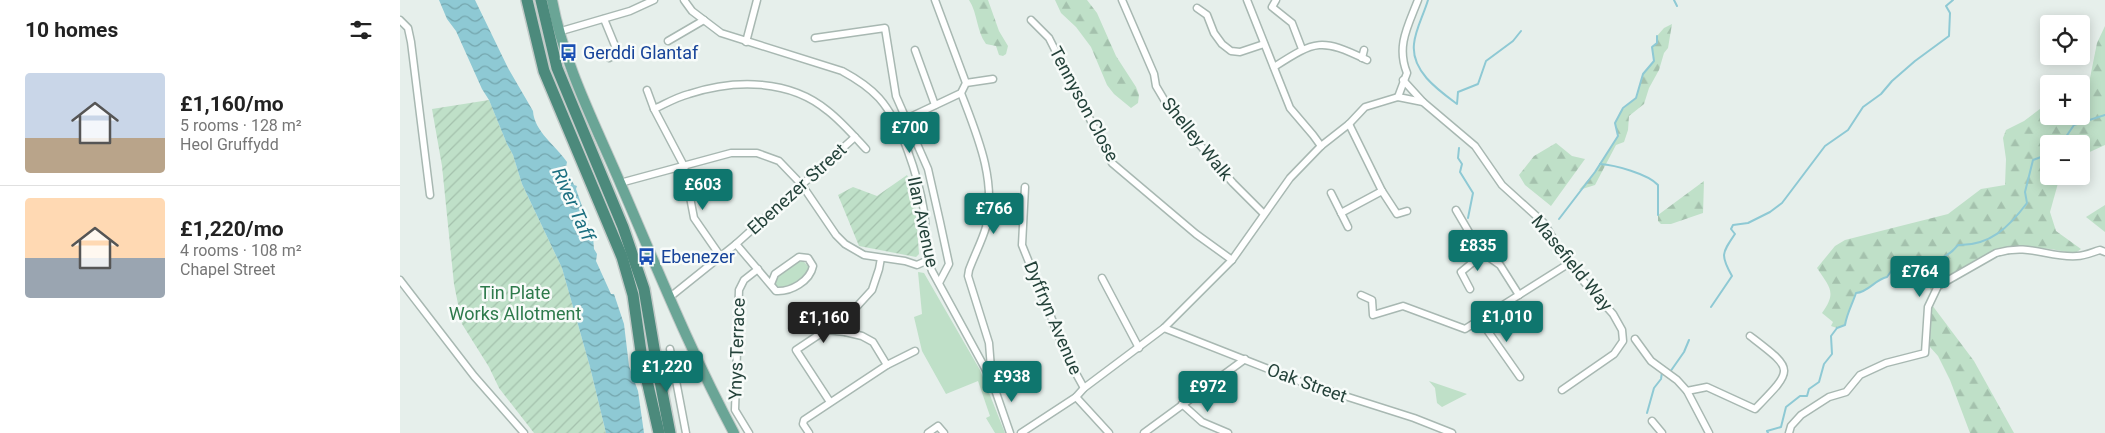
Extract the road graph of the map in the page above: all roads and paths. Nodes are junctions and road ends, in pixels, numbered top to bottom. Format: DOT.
graph roads {
  1 [pos="528,0"];
  2 [pos="542,0"];
  3 [pos="552,0"];
  4 [pos="654,0"];
  5 [pos="684,0"];
  6 [pos="757,0"];
  7 [pos="935,0"];
  8 [pos="1122,0"];
  9 [pos="1247,0"];
  10 [pos="1276,0"];
  11 [pos="1418,0"];
  12 [pos="1197,8"];
  13 [pos="604,19"];
  14 [pos="400,20"];
  15 [pos="704,20"];
  16 [pos="1032,20"];
  17 [pos="558,32"];
  18 [pos="816,38"];
  19 [pos="668,41"];
  20 [pos="746,42"];
  21 [pos="1264,44"];
  22 [pos="1302,49"];
  23 [pos="915,50"];
  24 [pos="1364,50"];
  25 [pos="609,58"];
  26 [pos="1274,67"];
  27 [pos="993,79"];
  28 [pos="1403,80"];
  29 [pos="966,83"];
  30 [pos="647,90"];
  31 [pos="961,93"];
  32 [pos="1398,97"];
  33 [pos="1423,102"];
  34 [pos="935,105"];
  35 [pos="654,109"];
  36 [pos="906,119"];
  37 [pos="1349,124"];
  38 [pos="855,137"];
  39 [pos="1320,146"];
  40 [pos="866,149"];
  41 [pos="684,166"];
  42 [pos="620,184"];
  43 [pos="802,185"];
  44 [pos="1025,187"];
  45 [pos="1382,191"];
  46 [pos="1331,193"];
  47 [pos="430,195"];
  48 [pos="1456,210"];
  49 [pos="1407,211"];
  50 [pos="1341,213"];
  51 [pos="1264,214"];
  52 [pos="1348,227"];
  53 [pos="736,244"];
  54 [pos="2105,252"];
  55 [pos="1483,254"];
  56 [pos="721,257"];
  57 [pos="881,258"];
  58 [pos="928,260"];
  59 [pos="1232,260"];
  60 [pos="1568,264"];
  61 [pos="758,269"];
  62 [pos="1102,278"];
  63 [pos="400,280"];
  64 [pos="938,283"];
  65 [pos="770,284"];
  66 [pos="1470,289"];
  67 [pos="1361,295"];
  68 [pos="1519,296"];
  69 [pos="670,297"];
  70 [pos="1480,320"];
  71 [pos="1164,328"];
  72 [pos="845,332"];
  73 [pos="1750,336"];
  74 [pos="1635,339"];
  75 [pos="1139,348"];
  76 [pos="670,349"];
  77 [pos="915,352"];
  78 [pos="1244,359"];
  79 [pos="887,365"];
  80 [pos="1520,377"];
  81 [pos="992,381"];
  82 [pos="1084,388"];
  83 [pos="1562,390"];
  84 [pos="1687,391"];
  85 [pos="1076,397"];
  86 [pos="830,402"];
  87 [pos="1182,404"];
  88 [pos="1652,421"];
  89 [pos="524,433"];
  90 [pos="659,433"];
  91 [pos="670,433"];
  92 [pos="686,433"];
  93 [pos="734,433"];
  94 [pos="749,433"];
  95 [pos="809,433"];
  96 [pos="928,433"];
  97 [pos="944,433"];
  98 [pos="1010,433"];
  99 [pos="1021,433"];
  100 [pos="1109,433"];
  101 [pos="1144,433"];
  102 [pos="1228,433"];
  103 [pos="1452,433"];
  104 [pos="1662,433"];
  105 [pos="1709,433"];
  106 [pos="1789,433"];
  1 -- 90 [label="highway"];
  2 -- 91 [label="highway"];
  3 -- 17 [label="main road"];
  4 -- 13 [label="street"];
  5 -- 15 [label="street, Ilan Avenue"];
  6 -- 20 [label="street"];
  7 -- 29 [label="street"];
  8 -- 51 [label="street, Shelley Walk"];
  9 -- 21 [label="street"];
  10 -- 22 [label="street"];
  11 -- 28 [label="street"];
  12 -- 21 [label="street"];
  13 -- 17 [label="street"];
  13 -- 25 [label="street"];
  14 -- 47 [label="street"];
  15 -- 19 [label="street"];
  15 -- 20 [label="street, Ilan Avenue"];
  16 -- 59 [label="street, Tennyson Close"];
  17 -- 42 [label="main road"];
  18 -- 36 [label="street"];
  20 -- 58 [label="street, Ilan Avenue"];
  21 -- 26 [label="street"];
  22 -- 24 [label="street"];
  22 -- 26 [label="street"];
  23 -- 34 [label="street"];
  26 -- 39 [label="street"];
  27 -- 29 [label="street"];
  28 -- 32 [label="street"];
  28 -- 33 [label="street"];
  29 -- 31 [label="street"];
  30 -- 35 [label="street"];
  31 -- 34 [label="street"];
  31 -- 81 [label="street"];
  32 -- 33 [label="street, Masefield Way"];
  32 -- 37 [label="street, Masefield Way"];
  33 -- 60 [label="street, Masefield Way"];
  34 -- 36 [label="street"];
  35 -- 38 [label="street"];
  35 -- 41 [label="street"];
  36 -- 64 [label="street"];
  37 -- 39 [label="street, Masefield Way"];
  37 -- 45 [label="street"];
  38 -- 40 [label="street"];
  38 -- 43 [label="street, Ebenezer Street"];
  39 -- 51 [label="street, Masefield Way"];
  41 -- 42 [label="street"];
  41 -- 43 [label="street"];
  41 -- 56 [label="street"];
  42 -- 69 [label="main road"];
  43 -- 53 [label="street, Ebenezer Street"];
  43 -- 57 [label="street"];
  44 -- 82 [label="street, Dyffryn Avenue"];
  45 -- 49 [label="street"];
  45 -- 50 [label="street"];
  46 -- 50 [label="street"];
  48 -- 55 [label="street"];
  50 -- 52 [label="street"];
  51 -- 59 [label="street, Masefield Way"];
  53 -- 56 [label="street, Ebenezer Street"];
  53 -- 61 [label="street"];
  54 -- 106 [label="street"];
  55 -- 66 [label="street"];
  55 -- 68 [label="street"];
  56 -- 69 [label="street, Ebenezer Street"];
  57 -- 58 [label="street"];
  57 -- 72 [label="street"];
  58 -- 64 [label="street, Ilan Avenue"];
  59 -- 71 [label="street, Masefield Way"];
  60 -- 68 [label="street"];
  60 -- 83 [label="street, Masefield Way"];
  61 -- 65 [label="street"];
  61 -- 94 [label="street, Ynys Terrace"];
  62 -- 75 [label="street"];
  63 -- 89 [label="street"];
  64 -- 81 [label="street, Ilan Avenue"];
  65 -- 65 [label="street"];
  67 -- 70 [label="street"];
  68 -- 70 [label="street"];
  69 -- 93 [label="main road"];
  70 -- 80 [label="street"];
  71 -- 75 [label="street, Masefield Way"];
  71 -- 78 [label="street, Oak Street"];
  72 -- 79 [label="street"];
  72 -- 86 [label="street"];
  73 -- 84 [label="street"];
  74 -- 84 [label="street"];
  75 -- 82 [label="street, Masefield Way"];
  76 -- 92 [label="street"];
  77 -- 79 [label="street"];
  78 -- 87 [label="street"];
  78 -- 103 [label="street, Oak Street"];
  79 -- 86 [label="street"];
  81 -- 98 [label="street"];
  82 -- 85 [label="street, Masefield Way"];
  84 -- 105 [label="street"];
  85 -- 99 [label="street, Masefield Way"];
  85 -- 100 [label="street"];
  86 -- 95 [label="street"];
  87 -- 101 [label="street"];
  87 -- 102 [label="street"];
  88 -- 104 [label="street"];
  96 -- 97 [label="street"];
}
